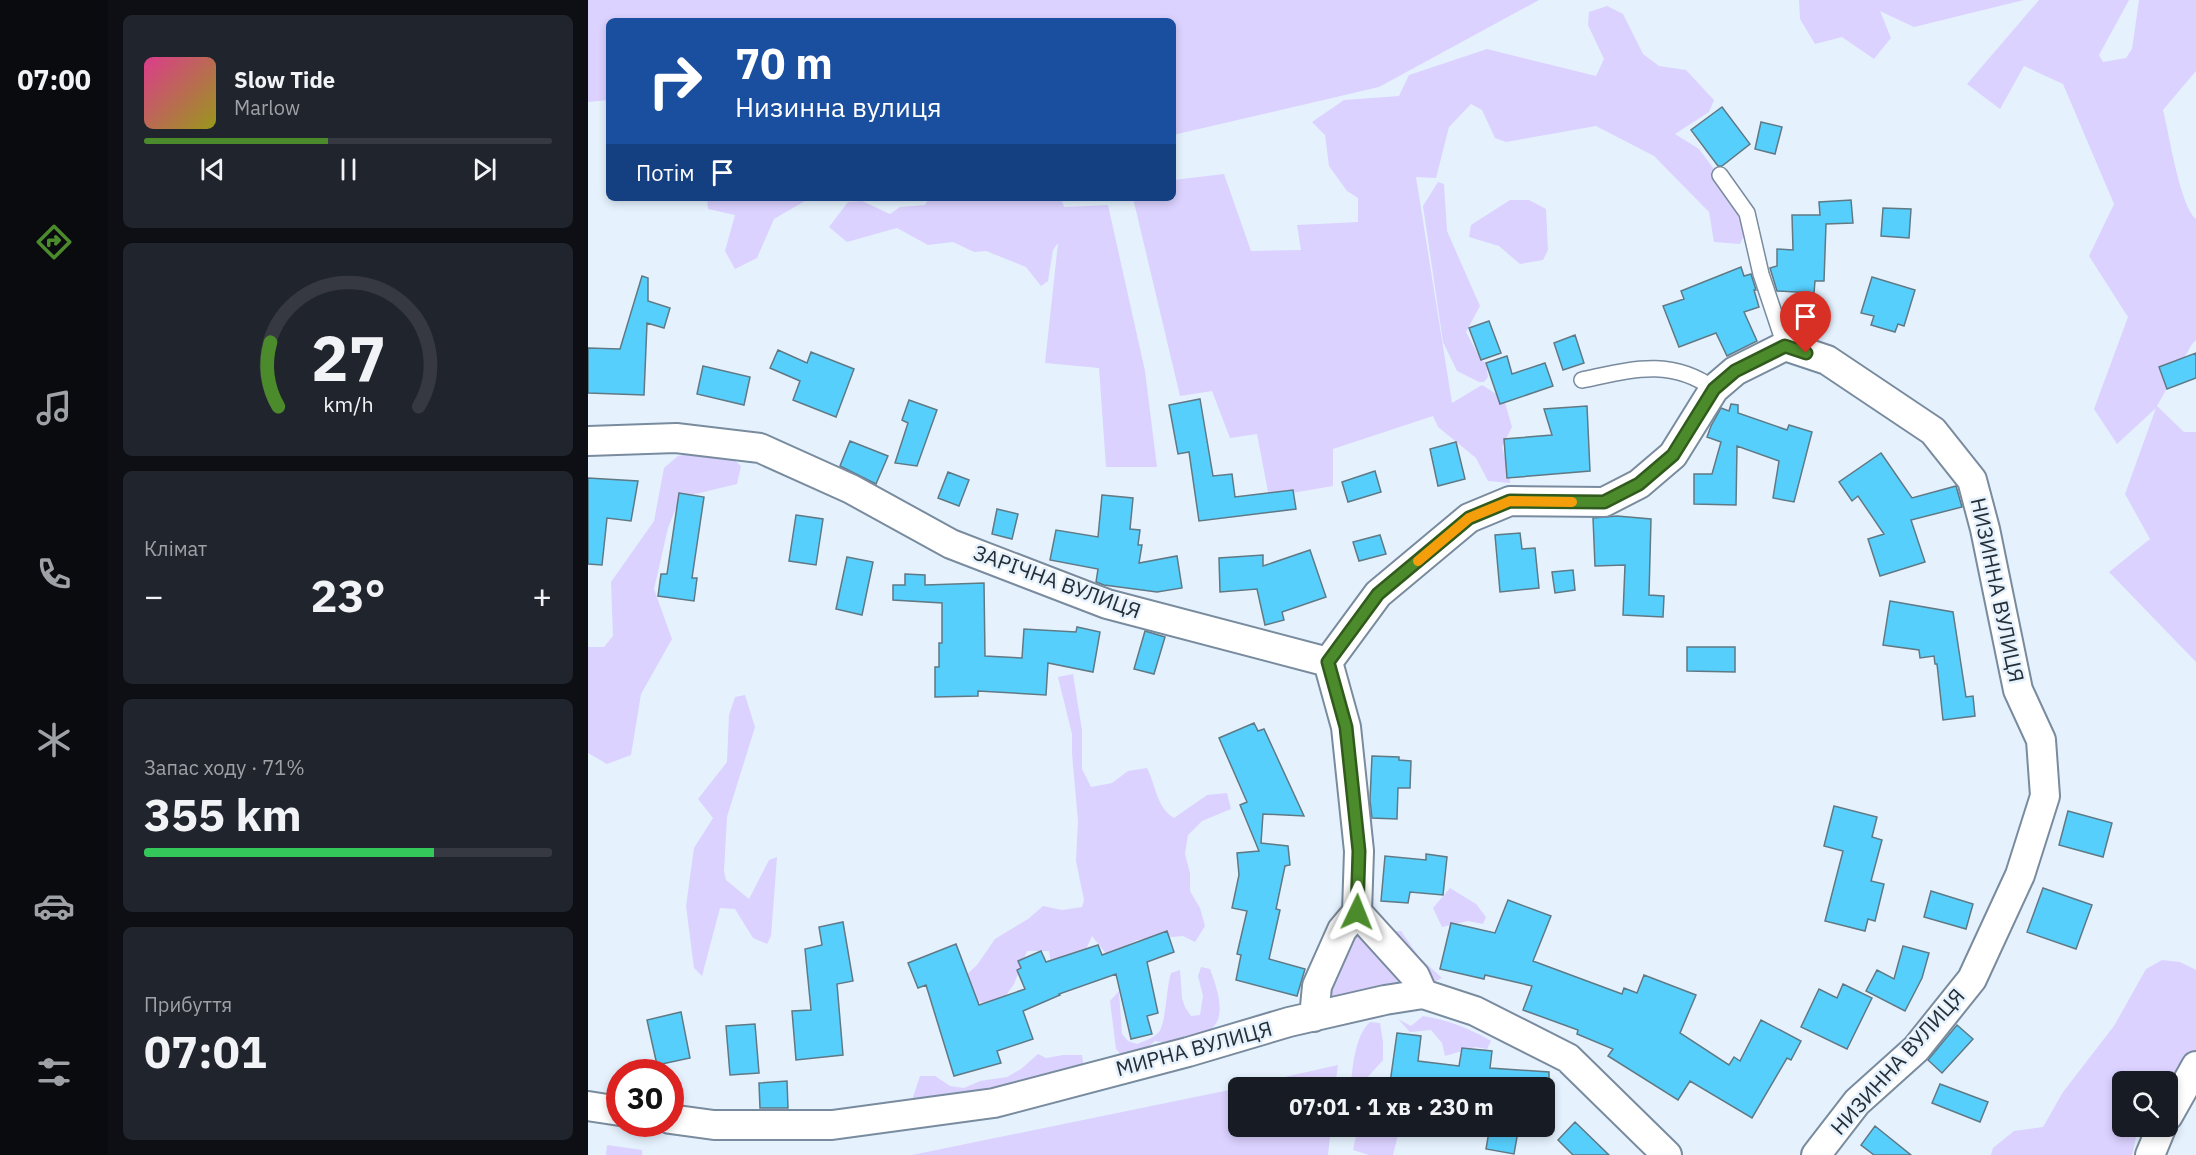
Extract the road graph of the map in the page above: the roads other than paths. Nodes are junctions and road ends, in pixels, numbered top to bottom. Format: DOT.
graph roads {
  1 [pos="1720,175"];
  2 [pos="1785,346"];
  3 [pos="1582,380"];
  4 [pos="1714,389"];
  5 [pos="588,441"];
  6 [pos="1328,662"];
  7 [pos="1357,912"];
  8 [pos="1423,994"];
  9 [pos="1314,1017"];
  10 [pos="2196,1066"];
  11 [pos="2178,1098"];
  12 [pos="588,1106"];
  13 [pos="606,1109"];
  14 [pos="684,1121"];
  15 [pos="2157,1137"];
  16 [pos="1666,1155"];
  17 [pos="1816,1155"];
  18 [pos="2150,1155"];
  1 -- 2 [label="lane"];
  2 -- 4 [label="street"];
  2 -- 17 [label="street, НИЗИННА ВУЛИЦЯ"];
  3 -- 4 [label="lane"];
  4 -- 6 [label="street"];
  5 -- 6 [label="street, ЗАРІЧНА ВУЛИЦЯ"];
  6 -- 7 [label="street"];
  7 -- 8 [label="street"];
  7 -- 9 [label="street"];
  8 -- 9 [label="street, МИРНА ВУЛИЦЯ"];
  8 -- 16 [label="street, МИРНА ВУЛИЦЯ"];
  9 -- 14 [label="street, МИРНА ВУЛИЦЯ"];
  10 -- 11 [label="street"];
  12 -- 13 [label="street"];
  15 -- 18 [label="street"];
}
